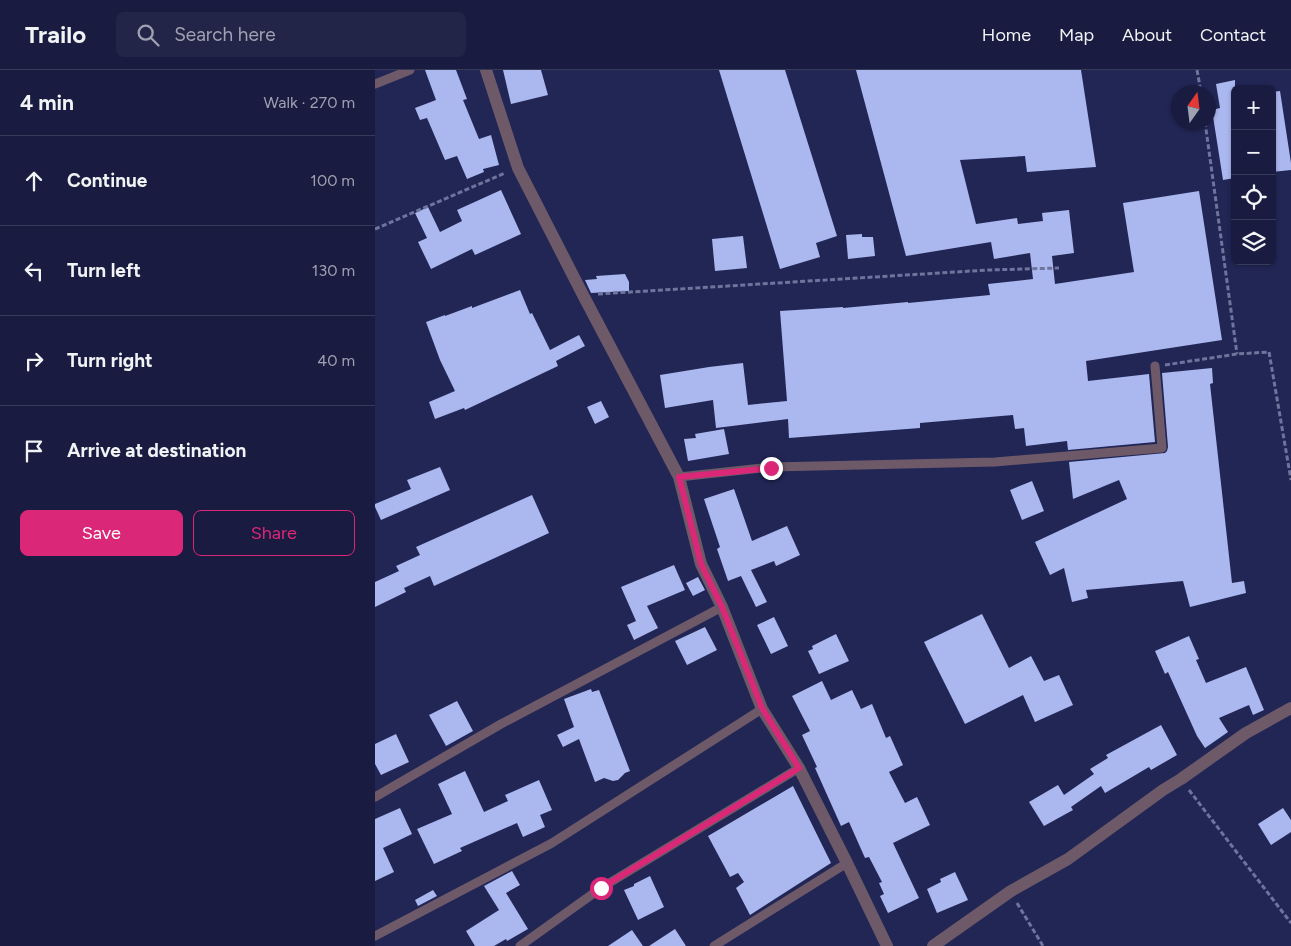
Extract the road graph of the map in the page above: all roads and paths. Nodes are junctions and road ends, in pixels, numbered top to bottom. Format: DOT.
graph roads {
  1 [pos="410,70"];
  2 [pos="486,70"];
  3 [pos="1197,70"];
  4 [pos="375,84"];
  5 [pos="1200,85"];
  6 [pos="1206,130"];
  7 [pos="518,168"];
  8 [pos="375,229"];
  9 [pos="1059,268"];
  10 [pos="583,295"];
  11 [pos="1237,354"];
  12 [pos="1155,366"];
  13 [pos="679,477"];
  14 [pos="1291,480"];
  15 [pos="722,607"];
  16 [pos="762,708"];
  17 [pos="1291,708"];
  18 [pos="799,768"];
  19 [pos="1181,779"];
  20 [pos="375,797"];
  21 [pos="847,863"];
  22 [pos="1011,891"];
  23 [pos="1291,923"];
  24 [pos="375,936"];
  25 [pos="520,946"];
  26 [pos="714,946"];
  27 [pos="887,946"];
  28 [pos="933,946"];
  29 [pos="1043,946"];
  1 -- 4 [label="lane"];
  2 -- 7 [label="street"];
  3 -- 5 [label="path"];
  6 -- 11 [label="path"];
  7 -- 8 [label="path"];
  7 -- 10 [label="street"];
  9 -- 10 [label="path"];
  10 -- 13 [label="street"];
  11 -- 12 [label="path"];
  11 -- 14 [label="path"];
  12 -- 13 [label="lane"];
  13 -- 15 [label="street"];
  15 -- 16 [label="street"];
  15 -- 20 [label="lane"];
  16 -- 18 [label="street"];
  16 -- 24 [label="lane"];
  17 -- 19 [label="street"];
  18 -- 21 [label="street"];
  18 -- 25 [label="lane"];
  19 -- 22 [label="street"];
  19 -- 23 [label="path"];
  21 -- 26 [label="lane"];
  21 -- 27 [label="street"];
  22 -- 28 [label="street"];
  22 -- 29 [label="path"];
}
